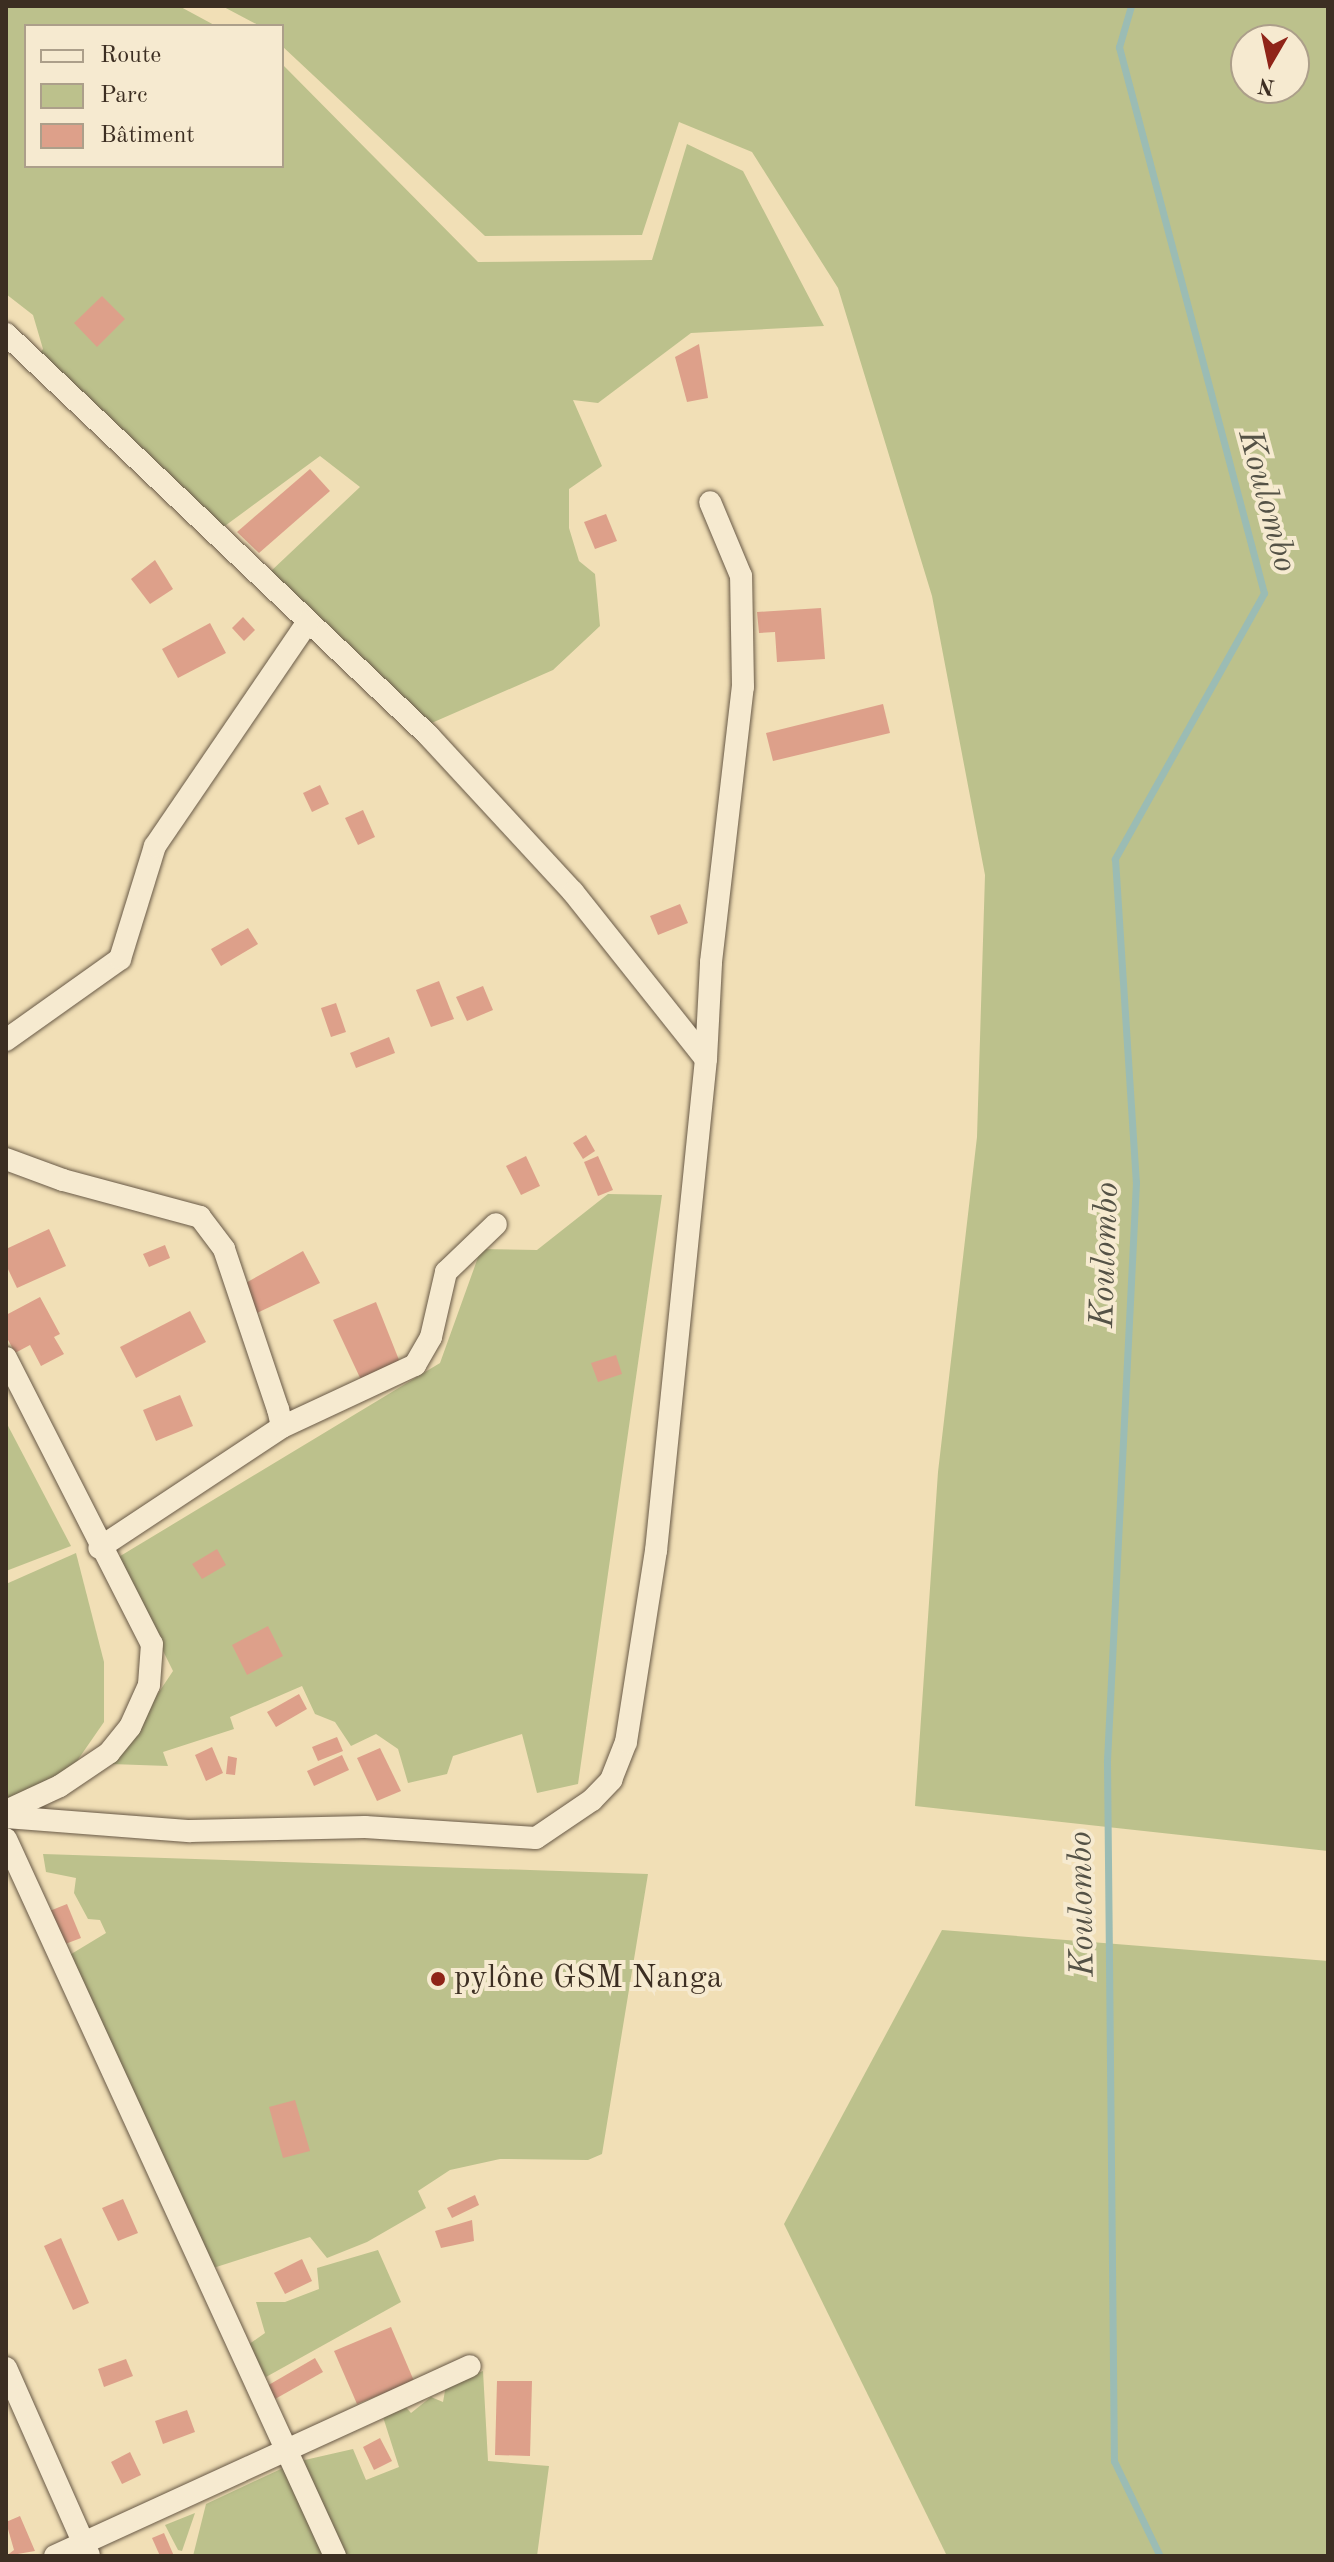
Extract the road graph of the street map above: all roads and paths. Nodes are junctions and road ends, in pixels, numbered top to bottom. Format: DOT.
graph roads {
  1 [pos="6,334"];
  2 [pos="710,502"];
  3 [pos="308,622"];
  4 [pos="6,1040"];
  5 [pos="706,1059"];
  6 [pos="6,1159"];
  7 [pos="496,1224"];
  8 [pos="6,1358"];
  9 [pos="282,1427"];
  10 [pos="99,1548"];
  11 [pos="6,1814"];
  12 [pos="6,1839"];
  13 [pos="470,2366"];
  14 [pos="6,2368"];
  15 [pos="286,2448"];
  16 [pos="87,2550"];
  17 [pos="55,2556"];
  18 [pos="335,2556"];
  1 -- 3 [label="street"];
  2 -- 5 [label="street"];
  3 -- 4 [label="street"];
  3 -- 5 [label="street"];
  5 -- 11 [label="street"];
  6 -- 9 [label="street"];
  7 -- 9 [label="street"];
  8 -- 10 [label="street"];
  9 -- 10 [label="street"];
  10 -- 11 [label="street"];
  12 -- 15 [label="street"];
  13 -- 15 [label="street"];
  14 -- 16 [label="street"];
  15 -- 16 [label="street"];
  15 -- 18 [label="street"];
  16 -- 17 [label="street"];
}
